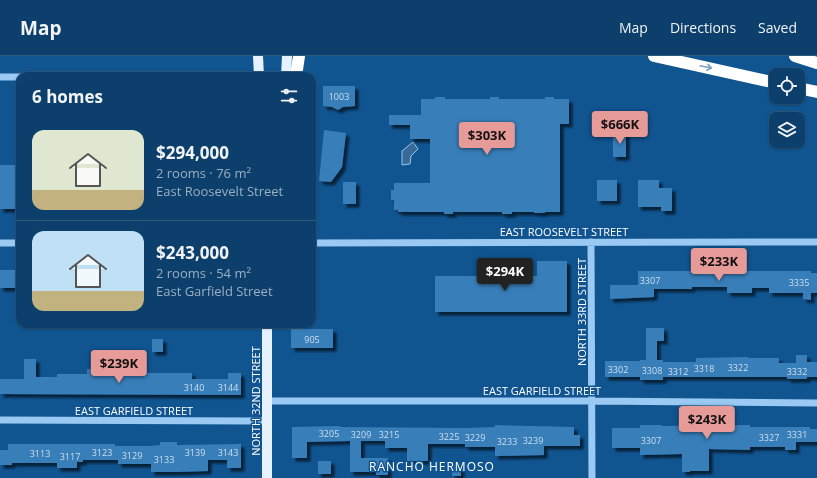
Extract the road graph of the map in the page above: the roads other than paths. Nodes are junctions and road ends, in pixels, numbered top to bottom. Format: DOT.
graph roads {
  1 [pos="258,56"];
  2 [pos="286,56"];
  3 [pos="299,56"];
  4 [pos="654,56"];
  5 [pos="795,56"];
  6 [pos="817,63"];
  7 [pos="258,72"];
  8 [pos="286,72"];
  9 [pos="297,72"];
  10 [pos="0,77"];
  11 [pos="16,77"];
  12 [pos="769,81"];
  13 [pos="805,89"];
  14 [pos="817,92"];
  15 [pos="0,242"];
  16 [pos="16,242"];
  17 [pos="591,242"];
  18 [pos="817,242"];
  19 [pos="316,243"];
  20 [pos="267,328"];
  21 [pos="267,401"];
  22 [pos="592,401"];
  23 [pos="817,403"];
  24 [pos="0,420"];
  25 [pos="267,421"];
  26 [pos="267,478"];
  27 [pos="592,478"];
  1 -- 7 [label="main road"];
  2 -- 8 [label="main road"];
  3 -- 9 [label="highway"];
  4 -- 12 [label="highway, one-way"];
  5 -- 6 [label="highway"];
  10 -- 11 [label="street"];
  13 -- 14 [label="highway"];
  15 -- 16 [label="street"];
  17 -- 18 [label="street, EAST ROOSEVELT STREET"];
  17 -- 19 [label="street, EAST ROOSEVELT STREET"];
  17 -- 22 [label="street, NORTH 33RD STREET"];
  20 -- 21 [label="main road, NORTH 32ND STREET"];
  21 -- 22 [label="street, EAST GARFIELD STREET"];
  21 -- 25 [label="main road, NORTH 32ND STREET"];
  22 -- 23 [label="street, EAST GARFIELD STREET"];
  22 -- 27 [label="street, NORTH 33RD STREET"];
  24 -- 25 [label="street, EAST GARFIELD STREET"];
  25 -- 26 [label="main road, NORTH 32ND STREET"];
}
